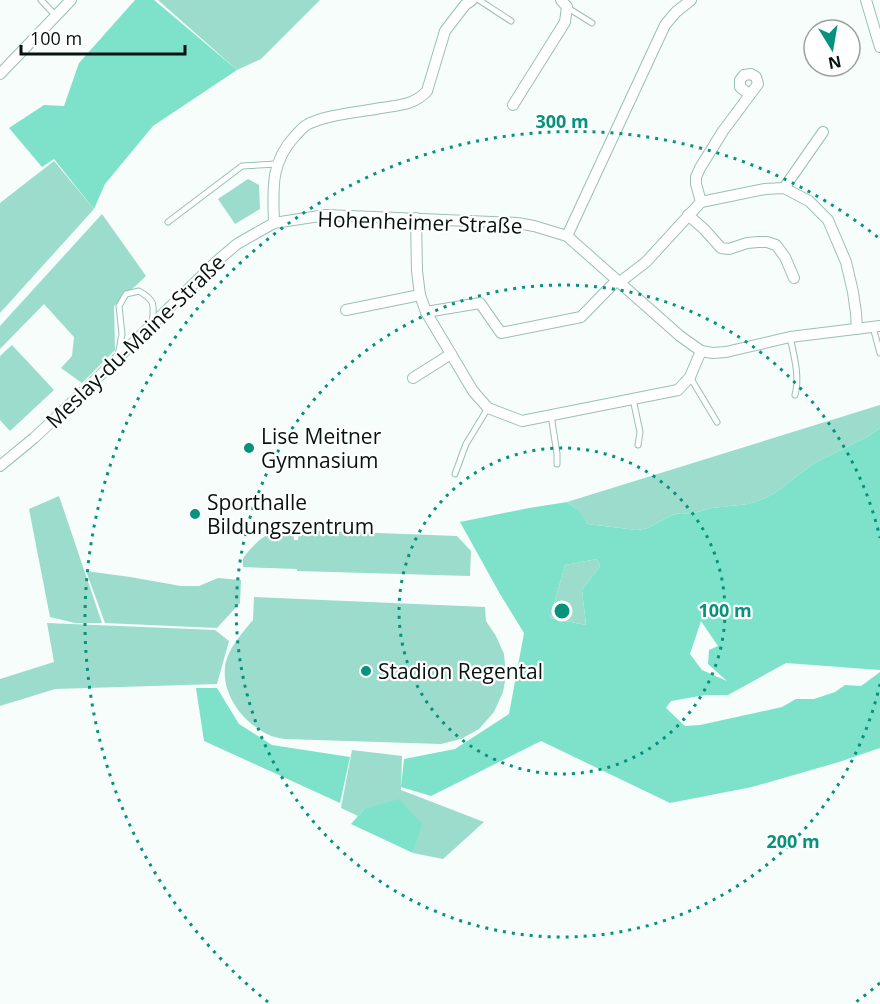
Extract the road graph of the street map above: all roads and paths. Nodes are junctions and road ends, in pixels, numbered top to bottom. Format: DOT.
graph roads {
  1 [pos="41,0"];
  2 [pos="71,0"];
  3 [pos="472,0"];
  4 [pos="479,0"];
  5 [pos="691,0"];
  6 [pos="866,0"];
  7 [pos="564,4"];
  8 [pos="56,16"];
  9 [pos="511,21"];
  10 [pos="592,23"];
  11 [pos="880,47"];
  12 [pos="0,74"];
  13 [pos="750,95"];
  14 [pos="513,105"];
  15 [pos="823,132"];
  16 [pos="277,164"];
  17 [pos="784,188"];
  18 [pos="700,202"];
  19 [pos="688,215"];
  20 [pos="416,218"];
  21 [pos="168,222"];
  22 [pos="274,223"];
  23 [pos="567,236"];
  24 [pos="794,278"];
  25 [pos="619,281"];
  26 [pos="420,295"];
  27 [pos="346,310"];
  28 [pos="426,312"];
  29 [pos="152,325"];
  30 [pos="876,327"];
  31 [pos="857,329"];
  32 [pos="790,337"];
  33 [pos="701,351"];
  34 [pos="880,353"];
  35 [pos="451,354"];
  36 [pos="118,358"];
  37 [pos="690,377"];
  38 [pos="413,378"];
  39 [pos="795,395"];
  40 [pos="633,399"];
  41 [pos="488,408"];
  42 [pos="551,415"];
  43 [pos="717,422"];
  44 [pos="638,445"];
  45 [pos="557,464"];
  46 [pos="0,466"];
  47 [pos="454,474"];
  1 -- 8 [label="lane"];
  2 -- 8 [label="street"];
  3 -- 16 [label="street"];
  4 -- 9 [label="lane"];
  5 -- 23 [label="street"];
  6 -- 11 [label="street"];
  7 -- 10 [label="lane"];
  7 -- 14 [label="street"];
  8 -- 12 [label="street"];
  13 -- 18 [label="street"];
  15 -- 17 [label="street"];
  16 -- 21 [label="lane"];
  16 -- 22 [label="street"];
  17 -- 18 [label="street"];
  17 -- 31 [label="street"];
  18 -- 19 [label="street"];
  19 -- 24 [label="street"];
  19 -- 25 [label="street"];
  20 -- 22 [label="street, Hohenheimer Straße"];
  20 -- 23 [label="street, Hohenheimer Straße"];
  20 -- 26 [label="street"];
  22 -- 29 [label="street, Meslay-du-Maine-Straße"];
  23 -- 25 [label="street, Hohenheimer Straße"];
  25 -- 28 [label="street"];
  25 -- 33 [label="street, Hohenheimer Straße"];
  26 -- 27 [label="street"];
  26 -- 28 [label="street"];
  28 -- 35 [label="street"];
  29 -- 36 [label="street, Meslay-du-Maine-Straße"];
  29 -- 36 [label="lane"];
  30 -- 31 [label="street"];
  30 -- 34 [label="lane"];
  31 -- 32 [label="street"];
  32 -- 33 [label="street"];
  32 -- 39 [label="lane"];
  33 -- 37 [label="street"];
  35 -- 38 [label="street"];
  35 -- 41 [label="street"];
  36 -- 46 [label="street, Meslay-du-Maine-Straße"];
  37 -- 40 [label="street"];
  37 -- 43 [label="lane"];
  40 -- 42 [label="street"];
  40 -- 44 [label="lane"];
  41 -- 42 [label="street"];
  41 -- 47 [label="lane"];
  42 -- 45 [label="lane"];
}
